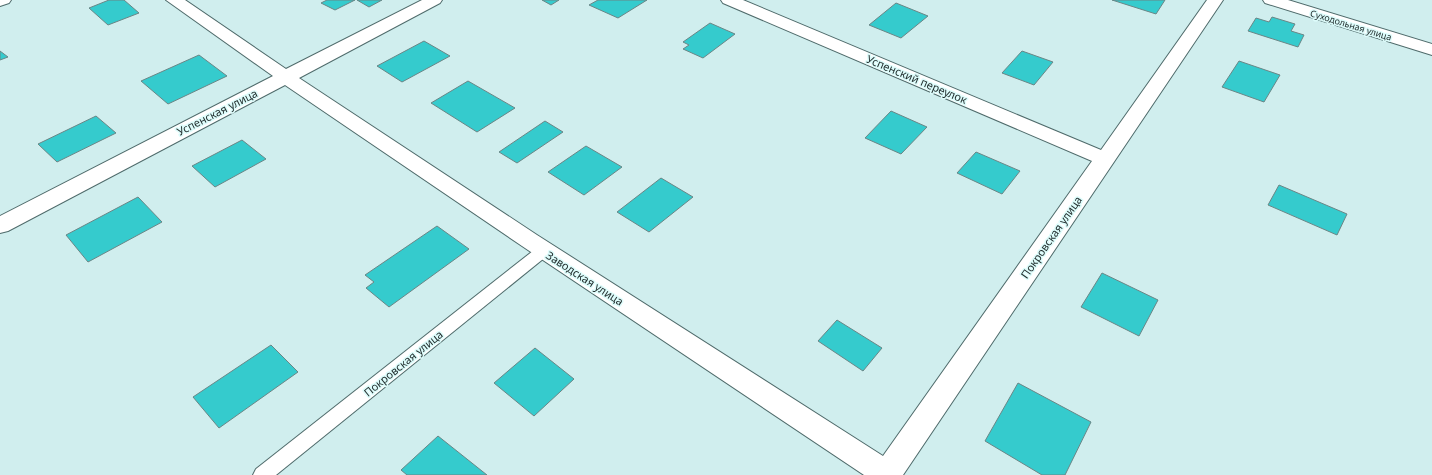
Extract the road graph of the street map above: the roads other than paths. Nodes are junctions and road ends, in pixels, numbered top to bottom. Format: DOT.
graph roads {
  1 [pos="174,0"];
  2 [pos="434,0"];
  3 [pos="729,0"];
  4 [pos="1215,0"];
  5 [pos="1271,0"];
  6 [pos="1432,50"];
  7 [pos="285,77"];
  8 [pos="1105,159"];
  9 [pos="0,224"];
  10 [pos="543,251"];
  11 [pos="262,475"];
  12 [pos="888,475"];
  1 -- 7 [label="street, Заводская улица"];
  2 -- 7 [label="street, Успенская улица"];
  3 -- 8 [label="street, Успенский переулок"];
  4 -- 8 [label="street, Покровская улица"];
  5 -- 6 [label="street, Суходольная улица"];
  7 -- 9 [label="street, Успенская улица"];
  7 -- 10 [label="street, Заводская улица"];
  8 -- 12 [label="street, Покровская улица"];
  10 -- 11 [label="lane, Покровская улица"];
  10 -- 12 [label="street, Заводская улица"];
}
